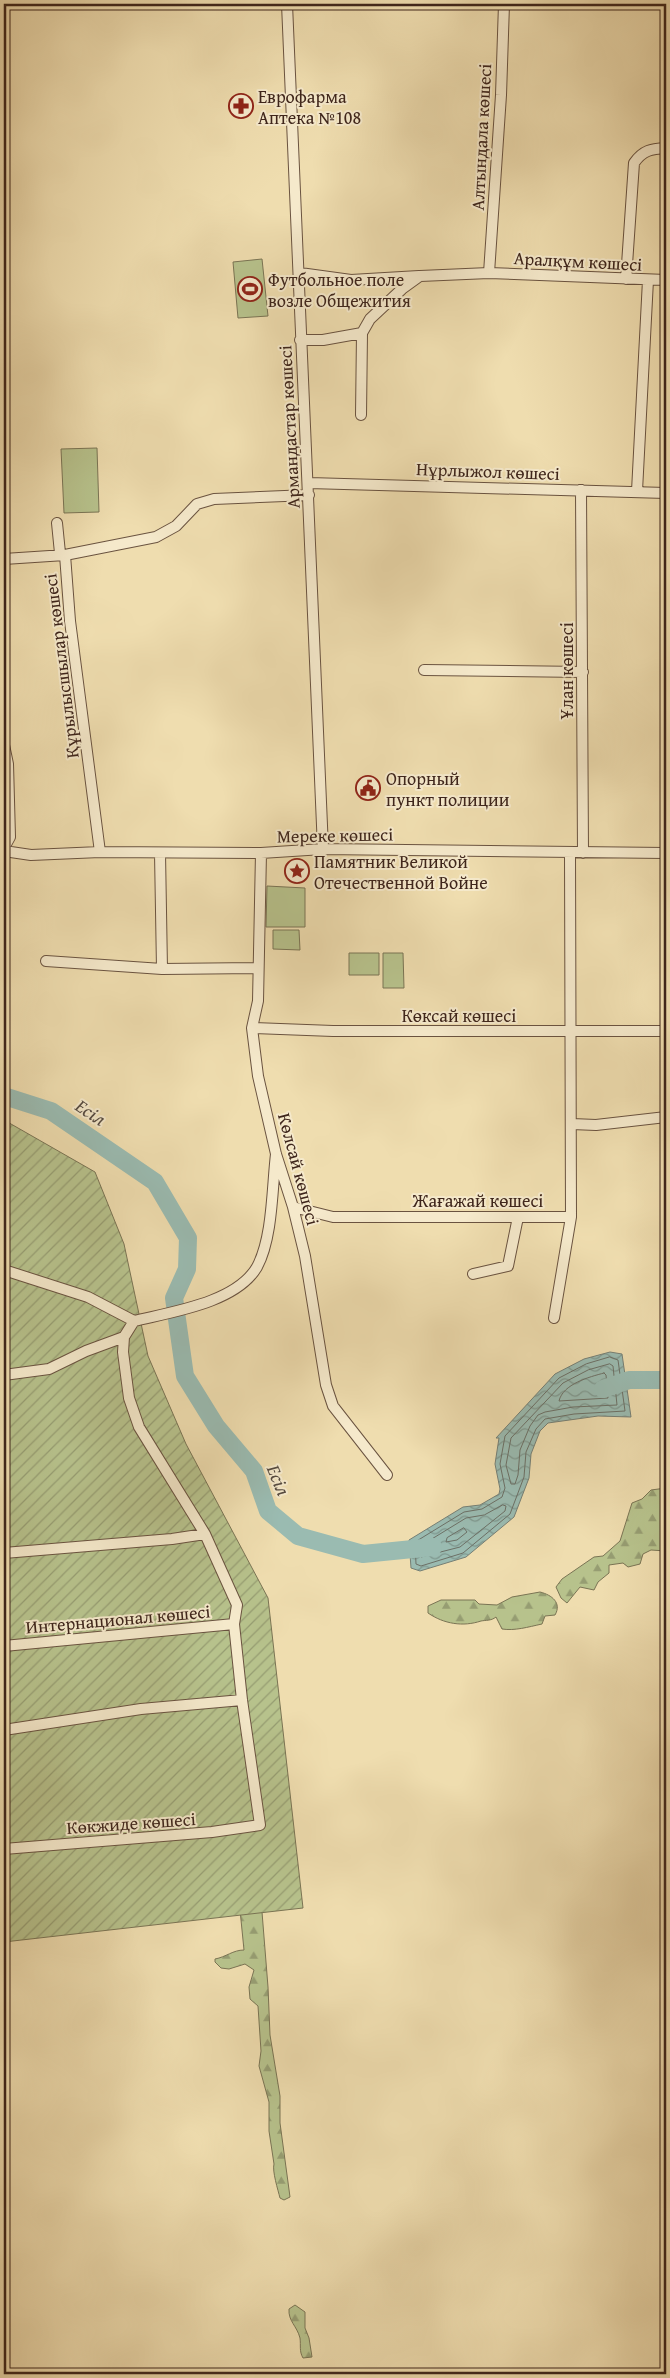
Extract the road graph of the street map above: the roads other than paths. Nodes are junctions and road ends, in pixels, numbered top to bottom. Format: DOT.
graph roads {
  1 [pos="287,4"];
  2 [pos="504,4"];
  3 [pos="666,148"];
  4 [pos="300,272"];
  5 [pos="489,273"];
  6 [pos="420,276"];
  7 [pos="626,279"];
  8 [pos="648,280"];
  9 [pos="666,280"];
  10 [pos="362,333"];
  11 [pos="300,340"];
  12 [pos="361,415"];
  13 [pos="309,483"];
  14 [pos="581,490"];
  15 [pos="637,492"];
  16 [pos="666,493"];
  17 [pos="309,495"];
  18 [pos="57,523"];
  19 [pos="63,554"];
  20 [pos="4,559"];
  21 [pos="424,670"];
  22 [pos="583,672"];
  23 [pos="4,745"];
  24 [pos="666,842"];
  25 [pos="4,849"];
  26 [pos="323,850"];
  27 [pos="100,852"];
  28 [pos="570,852"];
  29 [pos="583,852"];
  30 [pos="160,853"];
  31 [pos="261,853"];
  32 [pos="666,854"];
  33 [pos="46,961"];
  34 [pos="257,968"];
  35 [pos="162,969"];
  36 [pos="252,1028"];
  37 [pos="569,1031"];
  38 [pos="666,1031"];
  39 [pos="666,1117"];
  40 [pos="572,1124"];
  41 [pos="276,1154"];
  42 [pos="293,1207"];
  43 [pos="518,1217"];
  44 [pos="571,1217"];
  45 [pos="4,1270"];
  46 [pos="473,1274"];
  47 [pos="554,1318"];
  48 [pos="134,1321"];
  49 [pos="124,1337"];
  50 [pos="4,1375"];
  51 [pos="387,1474"];
  52 [pos="205,1534"];
  53 [pos="4,1553"];
  54 [pos="234,1624"];
  55 [pos="4,1646"];
  56 [pos="242,1700"];
  57 [pos="4,1730"];
  58 [pos="4,1849"];
  1 -- 4 [label="street, Армандастар көшесі"];
  2 -- 5 [label="street, Алтындала көшесі"];
  3 -- 7 [label="street"];
  4 -- 6 [label="street, Аралқұм көшесі"];
  4 -- 11 [label="street, Армандастар көшесі"];
  5 -- 6 [label="street, Аралқұм көшесі"];
  5 -- 7 [label="street, Аралқұм көшесі"];
  6 -- 10 [label="street"];
  7 -- 8 [label="street, Аралқұм көшесі"];
  8 -- 9 [label="street, Аралқұм көшесі"];
  8 -- 15 [label="street"];
  10 -- 11 [label="street"];
  10 -- 12 [label="street"];
  11 -- 13 [label="street, Армандастар көшесі"];
  13 -- 14 [label="street, Нұрлыжол көшесі"];
  13 -- 17 [label="street, Армандастар көшесі"];
  14 -- 15 [label="street, Нұрлыжол көшесі"];
  14 -- 22 [label="street, Ұлан көшесі"];
  15 -- 16 [label="street, Нұрлыжол көшесі"];
  17 -- 19 [label="street, Құрылысшылар көшесі"];
  17 -- 26 [label="street, Армандастар көшесі"];
  18 -- 19 [label="street"];
  19 -- 20 [label="street"];
  19 -- 27 [label="street, Құрылысшылар көшесі"];
  21 -- 22 [label="street"];
  22 -- 29 [label="street, Ұлан көшесі"];
  23 -- 25 [label="street"];
  24 -- 32 [label="street"];
  25 -- 27 [label="street, Мереке көшесі"];
  26 -- 28 [label="street, Мереке көшесі"];
  26 -- 31 [label="street, Мереке көшесі"];
  27 -- 30 [label="street, Мереке көшесі"];
  28 -- 29 [label="street, Мереке көшесі"];
  28 -- 37 [label="street"];
  29 -- 32 [label="street, Мереке көшесі"];
  30 -- 31 [label="street, Мереке көшесі"];
  30 -- 35 [label="street"];
  31 -- 34 [label="street, Көлсай көшесі"];
  33 -- 35 [label="street"];
  34 -- 35 [label="street"];
  34 -- 36 [label="street, Көлсай көшесі"];
  36 -- 37 [label="street, Көксай көшесі"];
  36 -- 41 [label="street, Көлсай көшесі"];
  37 -- 38 [label="street, Көксай көшесі"];
  37 -- 40 [label="street"];
  39 -- 40 [label="street"];
  40 -- 44 [label="street"];
  41 -- 42 [label="street, Көлсай көшесі"];
  41 -- 48 [label="street"];
  42 -- 43 [label="street, Жағажай көшесі"];
  42 -- 51 [label="street, Көлсай көшесі"];
  43 -- 44 [label="street, Жағажай көшесі"];
  43 -- 46 [label="street"];
  44 -- 47 [label="street"];
  45 -- 48 [label="street"];
  48 -- 49 [label="street"];
  49 -- 50 [label="street"];
  49 -- 52 [label="street"];
  52 -- 53 [label="street"];
  52 -- 54 [label="street"];
  54 -- 55 [label="street, Интернационал көшесі"];
  54 -- 56 [label="street"];
  56 -- 57 [label="street"];
  56 -- 58 [label="street, Көкжиде көшесі"];
}
